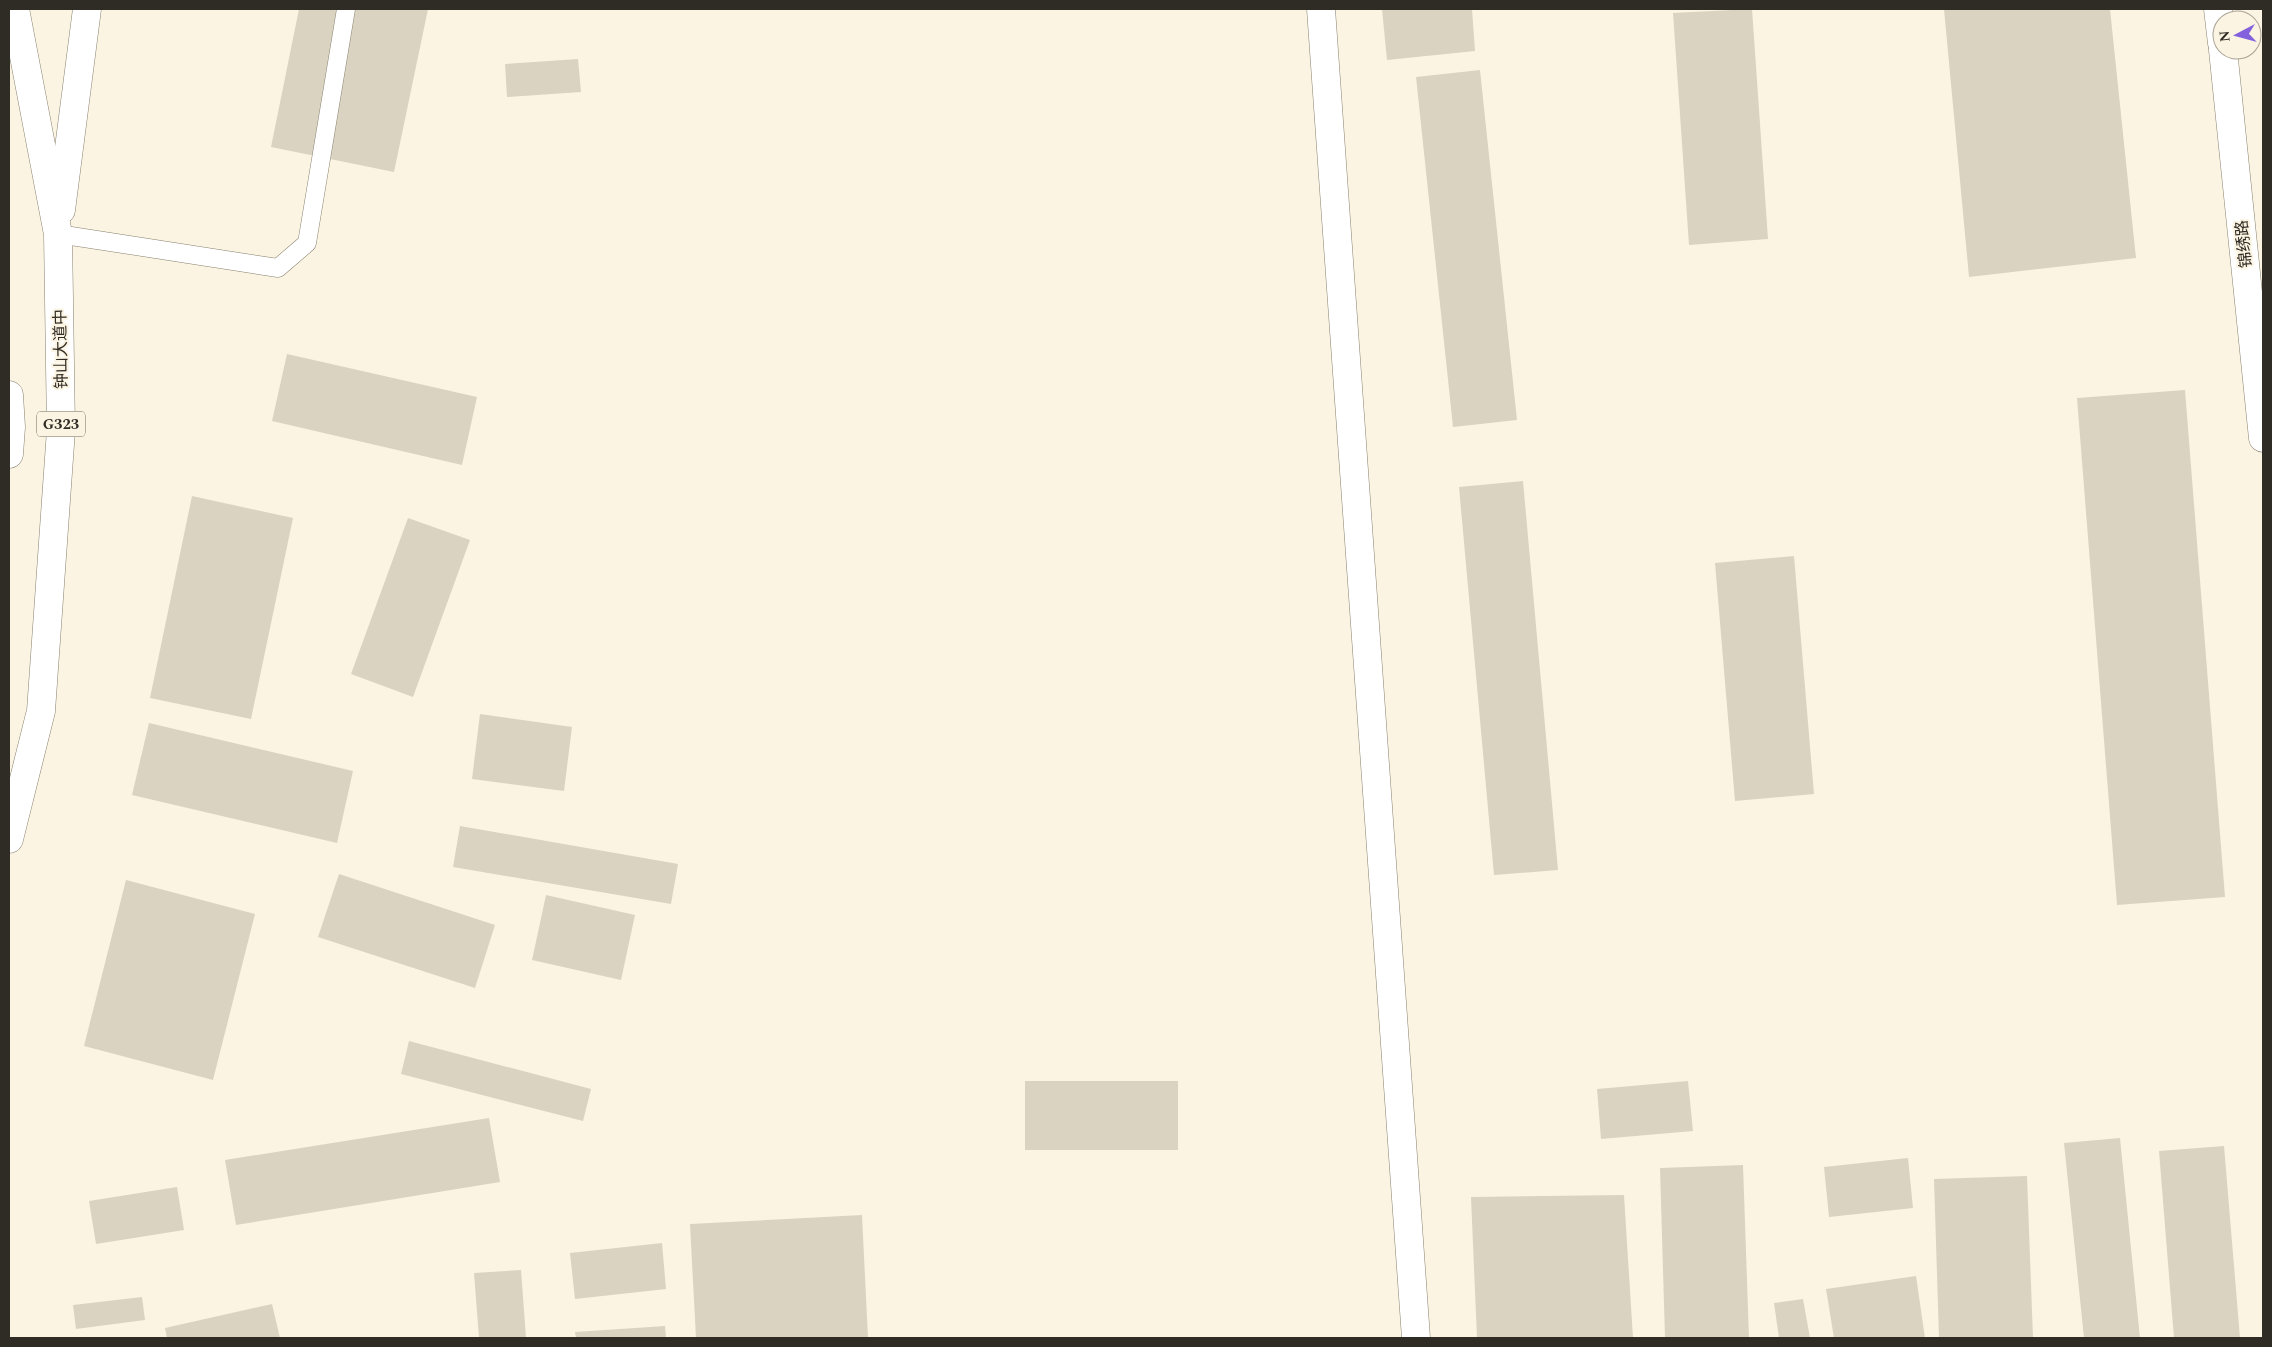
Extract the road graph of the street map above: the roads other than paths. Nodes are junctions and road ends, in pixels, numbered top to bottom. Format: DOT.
graph roads {
  1 [pos="15,9"];
  2 [pos="88,9"];
  3 [pos="346,9"];
  4 [pos="1320,9"];
  5 [pos="2224,60"];
  6 [pos="58,234"];
  7 [pos="9,395"];
  8 [pos="2263,438"];
  9 [pos="9,454"];
  10 [pos="9,840"];
  11 [pos="1416,1338"];
  1 -- 6 [label="main road, 钟山大道中 / G323"];
  2 -- 6 [label="main road"];
  3 -- 6 [label="lane"];
  4 -- 11 [label="main road"];
  5 -- 8 [label="main road, 锦绣路"];
  6 -- 10 [label="main road, 钟山大道中 / G323"];
  7 -- 9 [label="main road"];
}
